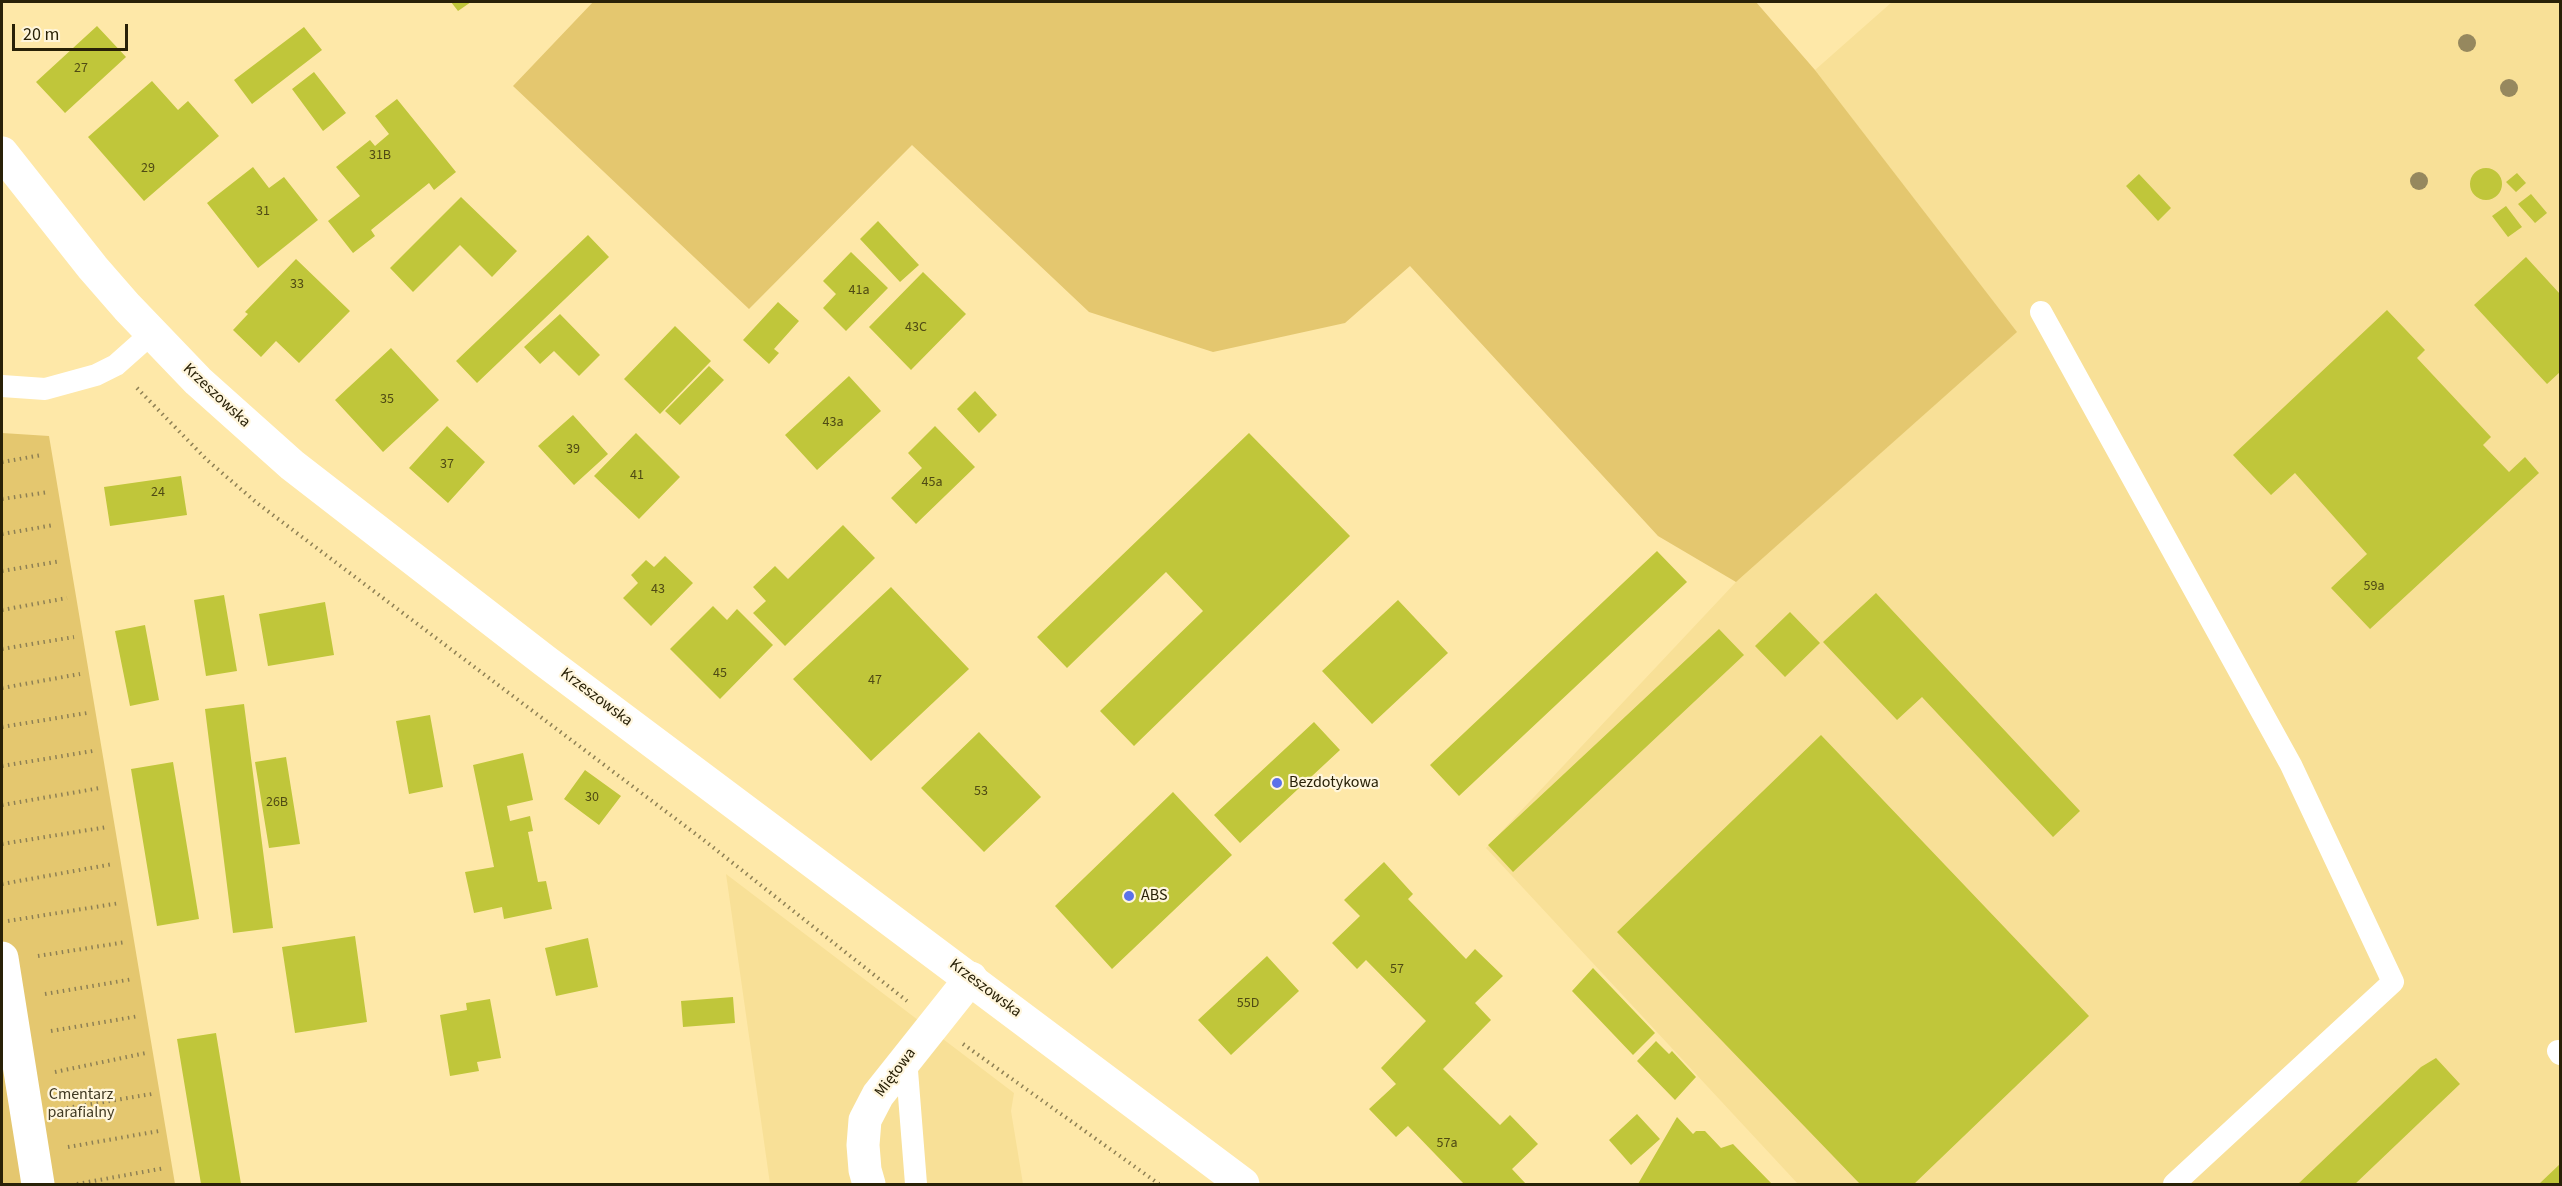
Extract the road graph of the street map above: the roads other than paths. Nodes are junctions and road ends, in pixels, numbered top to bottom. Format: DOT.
graph roads {
  1 [pos="2,153"];
  2 [pos="2041,312"];
  3 [pos="152,333"];
  4 [pos="2,386"];
  5 [pos="2,960"];
  6 [pos="971,978"];
  7 [pos="906,1058"];
  8 [pos="38,1185"];
  9 [pos="869,1185"];
  10 [pos="916,1185"];
  11 [pos="1244,1185"];
  12 [pos="2174,1185"];
  1 -- 3 [label="main road, Krzeszowska"];
  2 -- 12 [label="lane"];
  3 -- 4 [label="lane"];
  3 -- 6 [label="main road, Krzeszowska"];
  5 -- 8 [label="main road"];
  6 -- 7 [label="main road, Miętowa"];
  6 -- 11 [label="main road, Krzeszowska"];
  7 -- 9 [label="main road, Miętowa"];
  7 -- 10 [label="lane"];
}
